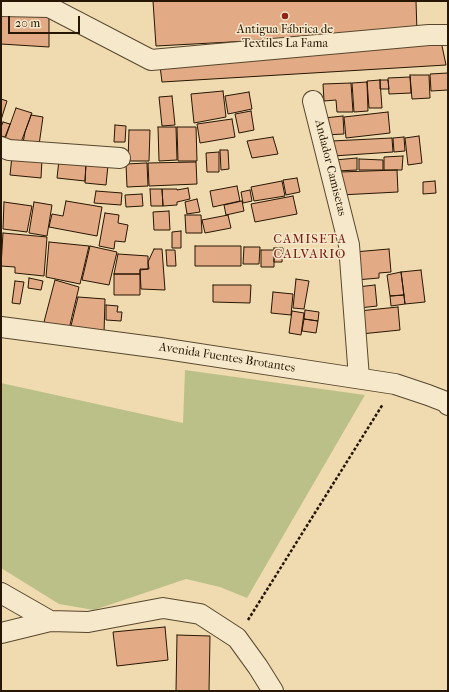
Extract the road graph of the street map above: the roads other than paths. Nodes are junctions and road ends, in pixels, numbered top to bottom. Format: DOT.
graph roads {
  1 [pos="1,6"];
  2 [pos="448,35"];
  3 [pos="313,101"];
  4 [pos="1,147"];
  5 [pos="120,158"];
  6 [pos="1,327"];
  7 [pos="359,378"];
  8 [pos="448,405"];
  9 [pos="1,593"];
  10 [pos="50,621"];
  11 [pos="1,634"];
  12 [pos="273,691"];
  1 -- 2 [label="street"];
  3 -- 7 [label="street, Andador Camisetas"];
  4 -- 5 [label="street"];
  6 -- 7 [label="street, Avenida Fuentes Brotantes"];
  7 -- 8 [label="street, Avenida Fuentes Brotantes"];
  9 -- 10 [label="street"];
  10 -- 11 [label="street"];
  10 -- 12 [label="street"];
}
